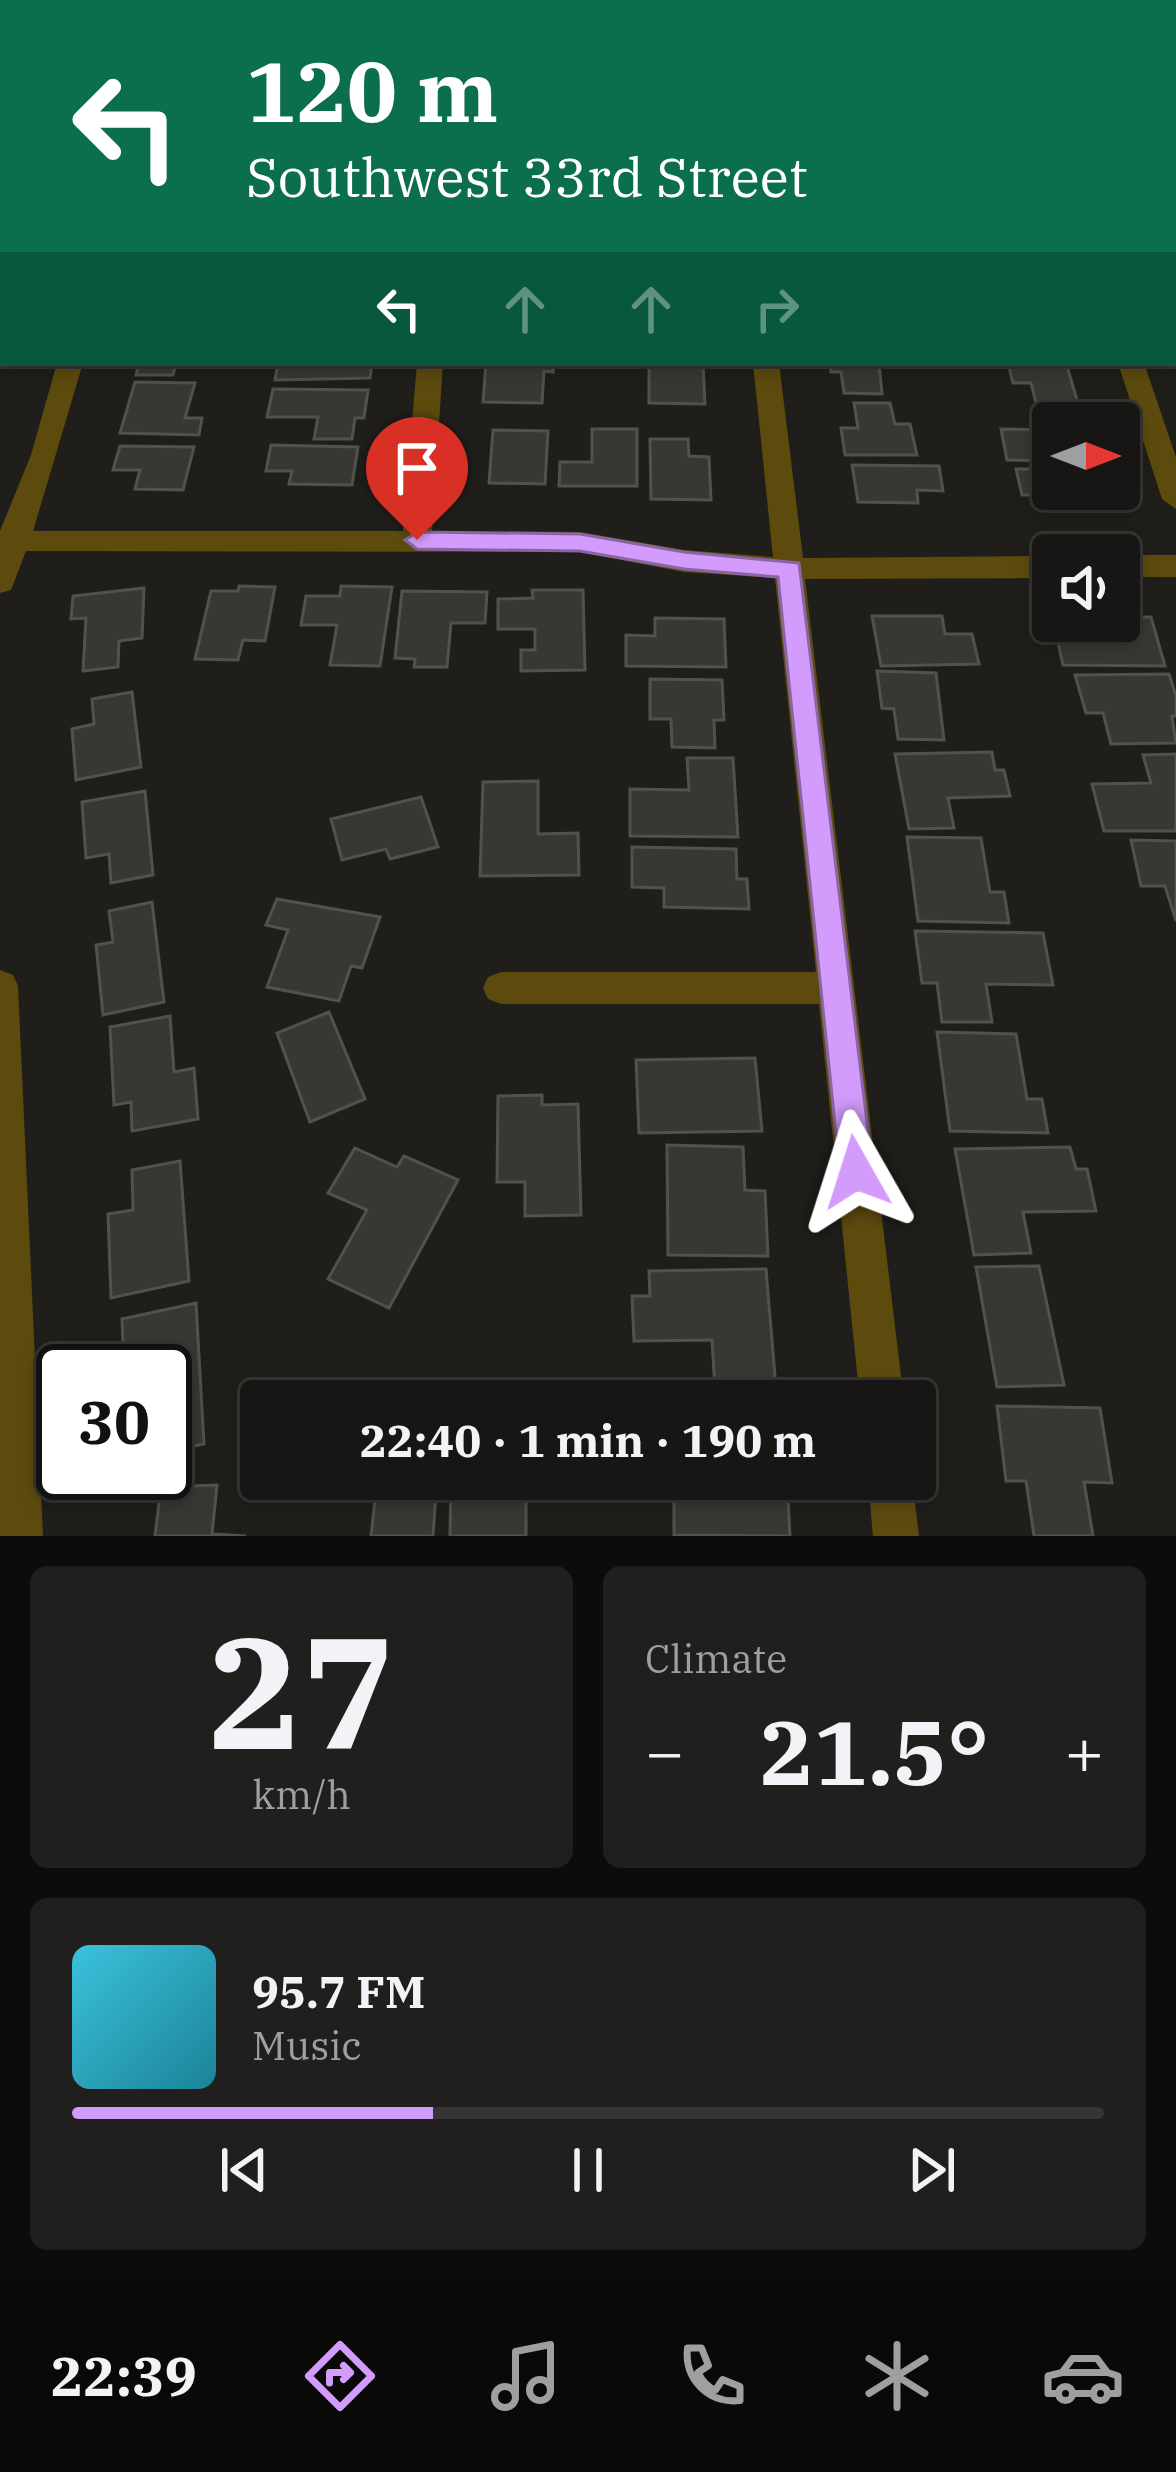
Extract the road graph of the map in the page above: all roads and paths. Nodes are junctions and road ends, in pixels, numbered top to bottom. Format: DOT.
graph roads {
  1 [pos="69,366"];
  2 [pos="430,366"];
  3 [pos="766,366"];
  4 [pos="1132,366"];
  5 [pos="1176,499"];
  6 [pos="417,540"];
  7 [pos="6,541"];
  8 [pos="1140,566"];
  9 [pos="1176,566"];
  10 [pos="1032,567"];
  11 [pos="790,569"];
  12 [pos="0,582"];
  13 [pos="0,986"];
  14 [pos="501,988"];
  15 [pos="836,988"];
  16 [pos="1,1016"];
  17 [pos="879,1380"];
  18 [pos="892,1500"];
  19 [pos="20,1536"];
  20 [pos="896,1536"];
  1 -- 7 [label="street"];
  2 -- 6 [label="street"];
  3 -- 11 [label="street"];
  4 -- 5 [label="street"];
  6 -- 7 [label="street"];
  6 -- 11 [label="street"];
  7 -- 12 [label="street"];
  8 -- 9 [label="street"];
  10 -- 11 [label="street"];
  11 -- 15 [label="street"];
  13 -- 16 [label="street"];
  14 -- 15 [label="street"];
  15 -- 17 [label="street"];
  16 -- 19 [label="street"];
  18 -- 20 [label="street"];
}
